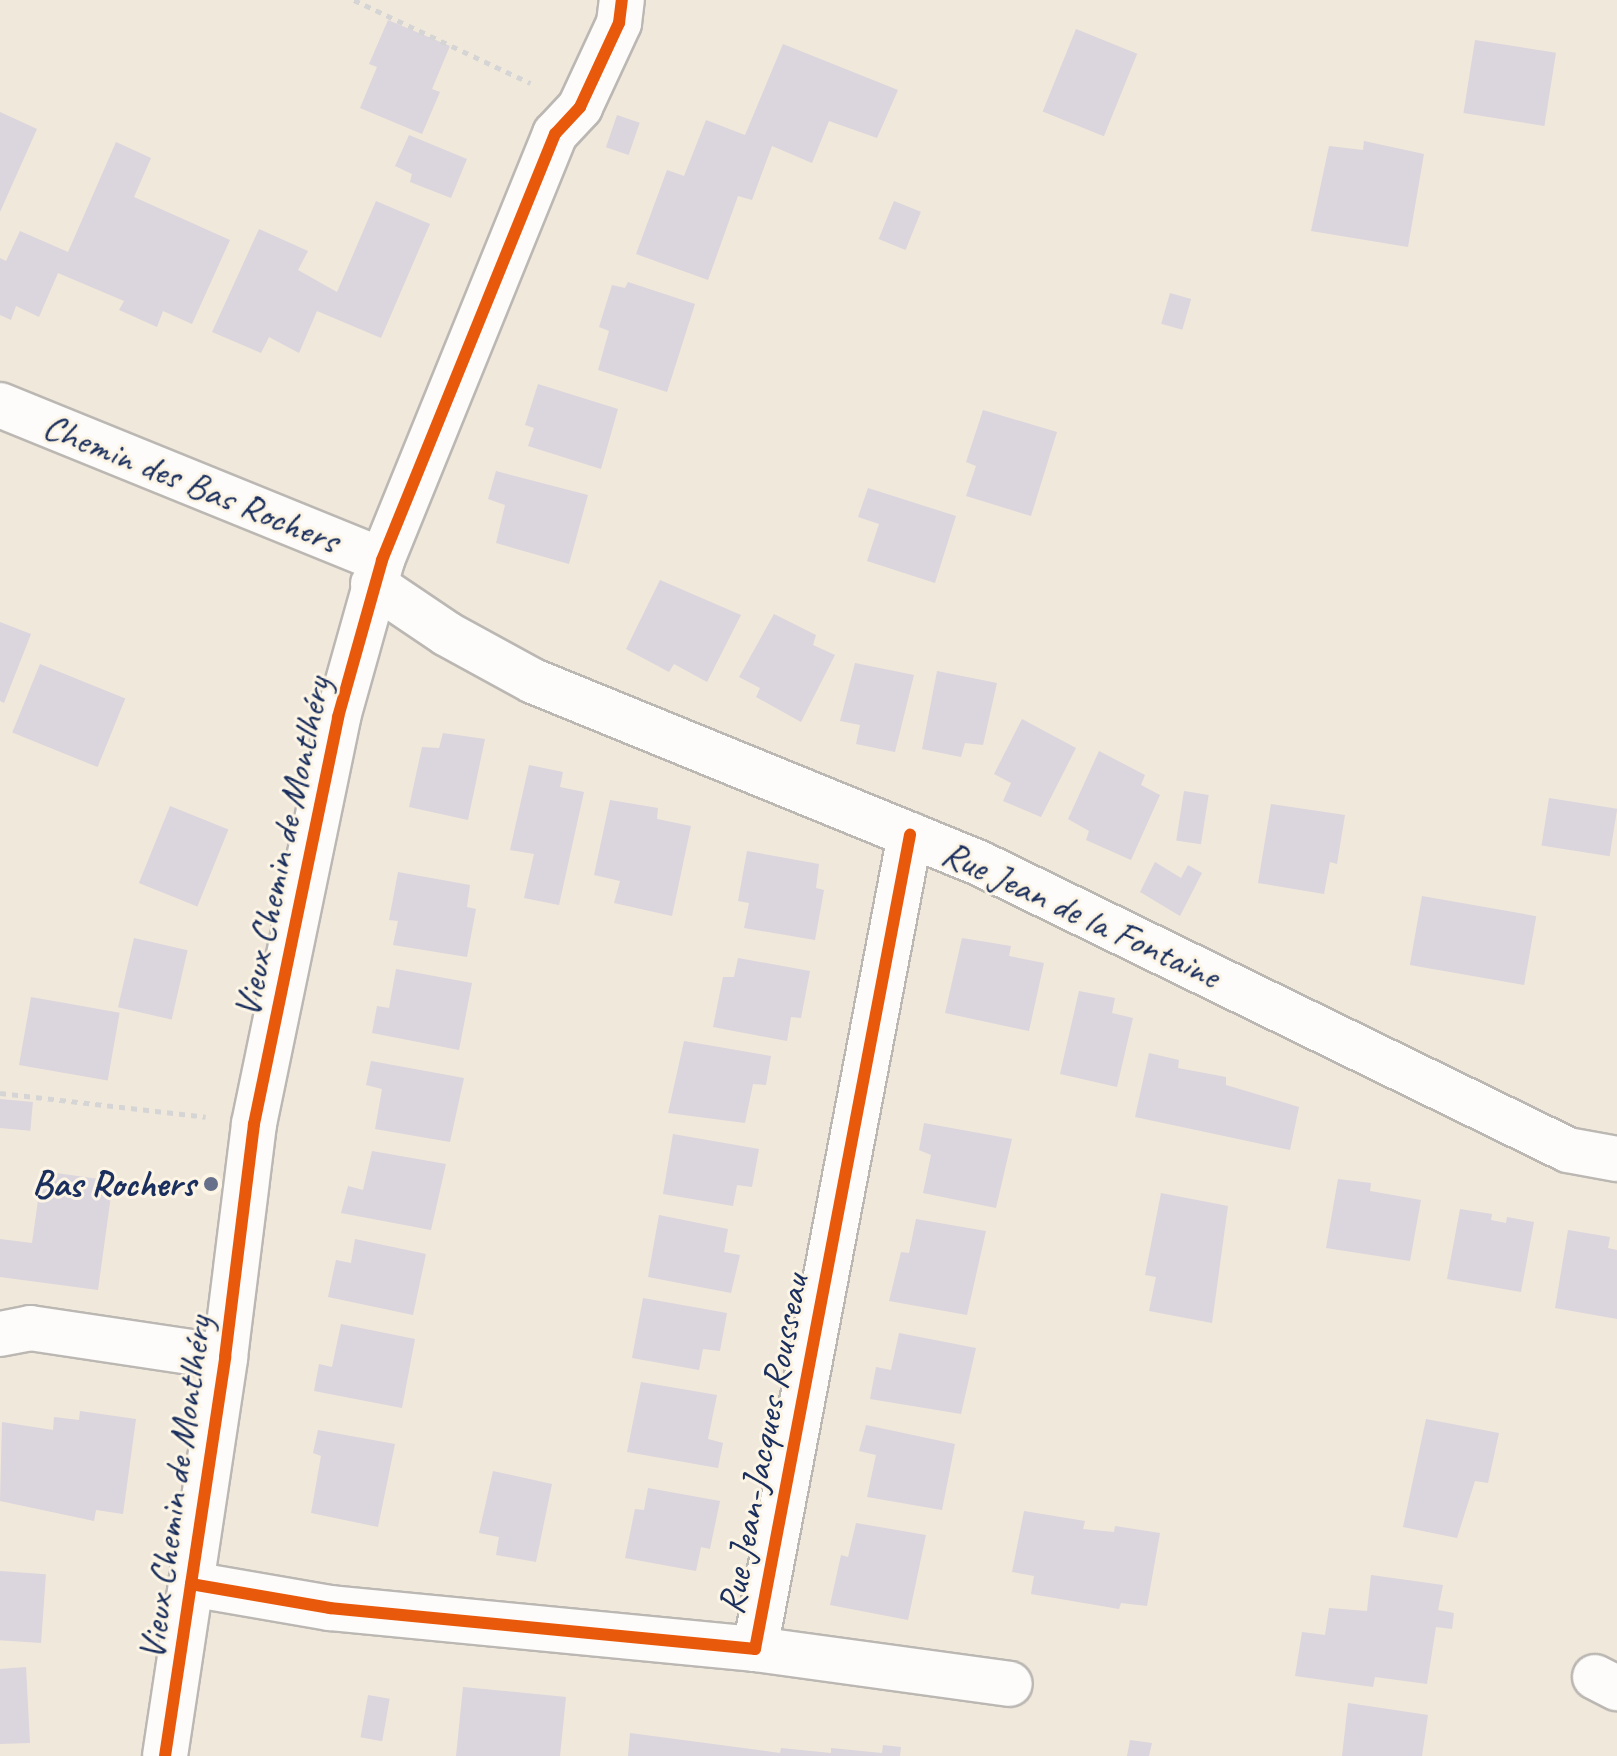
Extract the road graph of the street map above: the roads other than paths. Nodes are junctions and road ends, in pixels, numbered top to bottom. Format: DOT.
graph roads {
  1 [pos="622,0"];
  2 [pos="0,405"];
  3 [pos="378,572"];
  4 [pos="910,835"];
  5 [pos="1617,1159"];
  6 [pos="0,1334"];
  7 [pos="225,1357"];
  8 [pos="191,1584"];
  9 [pos="755,1649"];
  10 [pos="1010,1684"];
  11 [pos="165,1756"];
  1 -- 3 [label="street, Vieux Chemin de Montlhéry"];
  2 -- 3 [label="street, Chemin des Bas Rochers"];
  3 -- 4 [label="street, Rue Jean de la Fontaine"];
  3 -- 7 [label="street, Vieux Chemin de Montlhéry"];
  4 -- 5 [label="street, Rue Jean de la Fontaine"];
  4 -- 9 [label="street, Rue Jean-Jacques Rousseau"];
  6 -- 7 [label="street"];
  7 -- 8 [label="street, Vieux Chemin de Montlhéry"];
  8 -- 9 [label="street, Rue Jean-Jacques Rousseau"];
  8 -- 11 [label="street, Vieux Chemin de Montlhéry"];
  9 -- 10 [label="street"];
}
